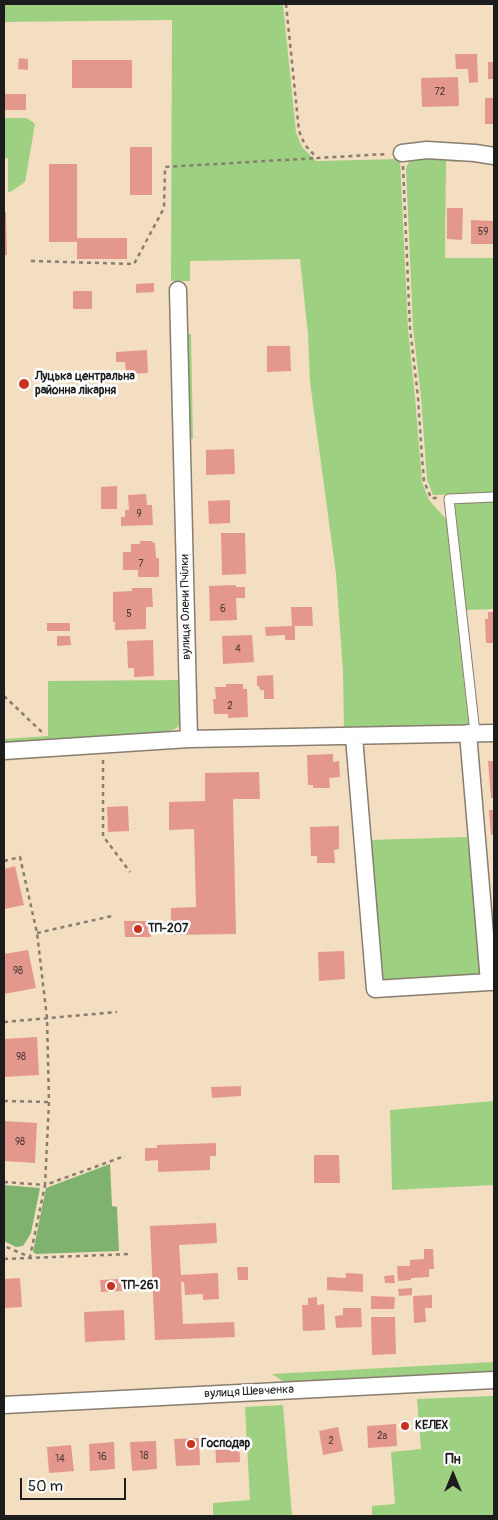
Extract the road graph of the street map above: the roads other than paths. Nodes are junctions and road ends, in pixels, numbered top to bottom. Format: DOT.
graph roads {
  1 [pos="402,153"];
  2 [pos="494,156"];
  3 [pos="178,290"];
  4 [pos="494,497"];
  5 [pos="494,732"];
  6 [pos="471,733"];
  7 [pos="354,737"];
  8 [pos="189,739"];
  9 [pos="4,751"];
  10 [pos="492,982"];
  11 [pos="494,1380"];
  12 [pos="4,1405"];
  1 -- 2 [label="street"];
  3 -- 8 [label="street, вулиця Олени Пчілки"];
  4 -- 6 [label="lane"];
  5 -- 6 [label="street"];
  6 -- 7 [label="street"];
  6 -- 10 [label="street"];
  7 -- 8 [label="street"];
  7 -- 10 [label="street"];
  8 -- 9 [label="street"];
  11 -- 12 [label="street, вулиця Шевченка"];
}
